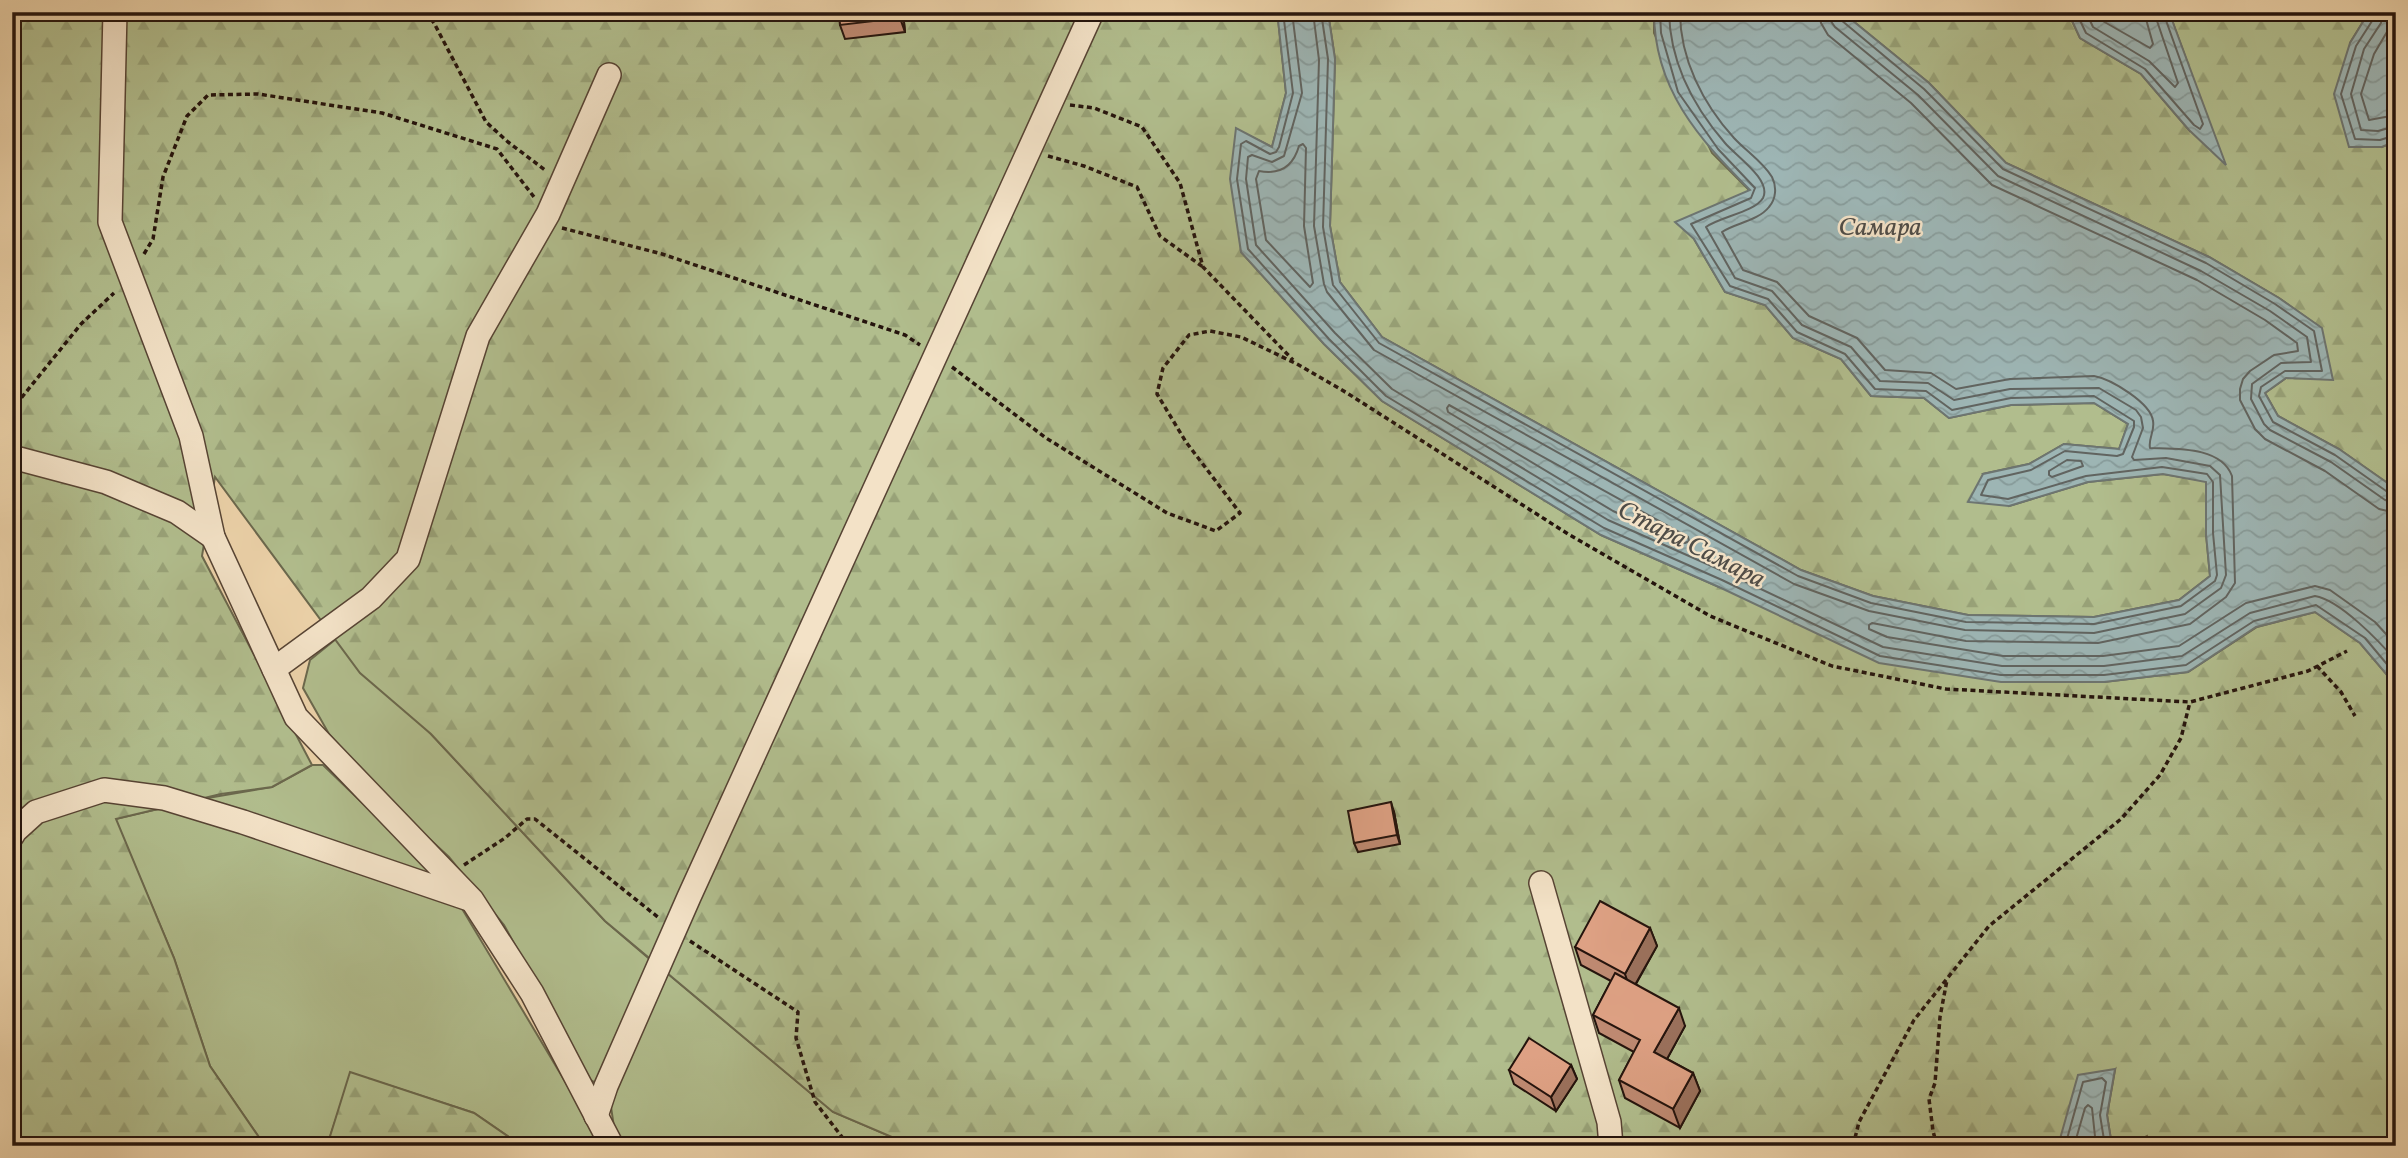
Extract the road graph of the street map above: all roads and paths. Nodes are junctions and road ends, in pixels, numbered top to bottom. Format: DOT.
graph roads {
  1 [pos="115,12"];
  2 [pos="426,12"];
  3 [pos="1092,12"];
  4 [pos="609,75"];
  5 [pos="1051,103"];
  6 [pos="1025,160"];
  7 [pos="546,180"];
  8 [pos="548,214"];
  9 [pos="1203,267"];
  10 [pos="131,277"];
  11 [pos="936,355"];
  12 [pos="1297,364"];
  13 [pos="12,421"];
  14 [pos="12,457"];
  15 [pos="213,537"];
  16 [pos="2347,651"];
  17 [pos="2317,666"];
  18 [pos="274,669"];
  19 [pos="2190,702"];
  20 [pos="2355,716"];
  21 [pos="12,836"];
  22 [pos="1541,883"];
  23 [pos="472,900"];
  24 [pos="1948,978"];
  25 [pos="596,1116"];
  26 [pos="612,1146"];
  27 [pos="1611,1146"];
  28 [pos="1853,1146"];
  29 [pos="1937,1146"];
  1 -- 10 [label="lane"];
  2 -- 7 [label="path"];
  3 -- 5 [label="lane"];
  4 -- 8 [label="lane"];
  5 -- 6 [label="lane"];
  5 -- 9 [label="path"];
  6 -- 9 [label="path"];
  6 -- 11 [label="lane"];
  8 -- 10 [label="path"];
  8 -- 11 [label="path"];
  8 -- 18 [label="lane"];
  9 -- 12 [label="path"];
  10 -- 13 [label="path"];
  10 -- 15 [label="lane"];
  11 -- 12 [label="path"];
  11 -- 25 [label="lane"];
  12 -- 19 [label="path"];
  14 -- 15 [label="lane"];
  15 -- 18 [label="lane"];
  16 -- 17 [label="path"];
  17 -- 19 [label="path"];
  17 -- 20 [label="path"];
  18 -- 23 [label="lane"];
  19 -- 24 [label="path"];
  21 -- 23 [label="lane"];
  22 -- 27 [label="lane"];
  23 -- 25 [label="lane"];
  24 -- 28 [label="path"];
  24 -- 29 [label="path"];
  25 -- 26 [label="lane"];
}
